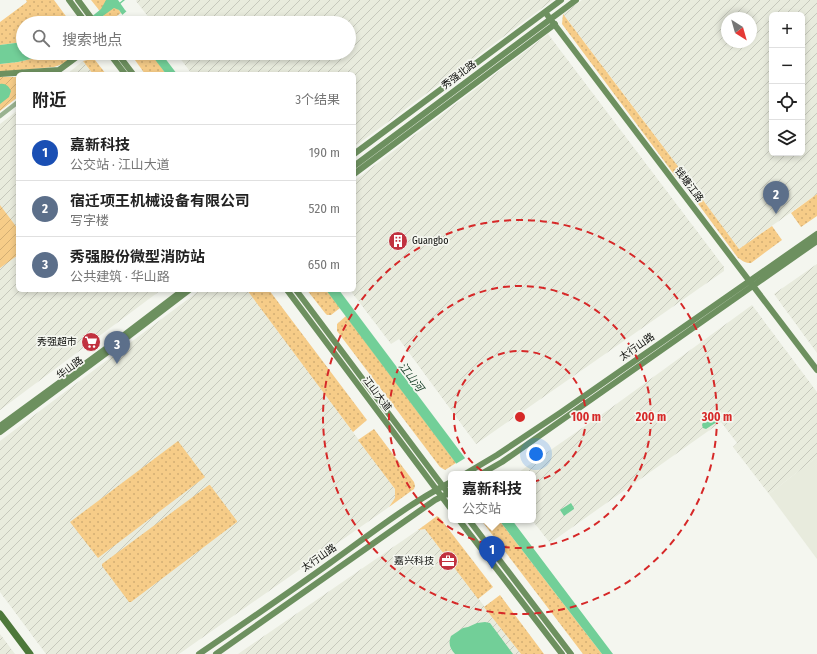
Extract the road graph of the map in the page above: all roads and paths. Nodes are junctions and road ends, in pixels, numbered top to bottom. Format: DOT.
graph roads {
  1 [pos="69,0"];
  2 [pos="78,0"];
  3 [pos="561,0"];
  4 [pos="570,0"];
  5 [pos="576,0"];
  6 [pos="81,16"];
  7 [pos="90,16"];
  8 [pos="550,18"];
  9 [pos="73,60"];
  10 [pos="114,60"];
  11 [pos="123,60"];
  12 [pos="57,72"];
  13 [pos="123,72"];
  14 [pos="132,72"];
  15 [pos="16,73"];
  16 [pos="0,74"];
  17 [pos="16,104"];
  18 [pos="0,116"];
  19 [pos="356,153"];
  20 [pos="356,160"];
  21 [pos="356,164"];
  22 [pos="356,172"];
  23 [pos="817,234"];
  24 [pos="817,241"];
  25 [pos="751,284"];
  26 [pos="179,292"];
  27 [pos="186,292"];
  28 [pos="289,292"];
  29 [pos="298,292"];
  30 [pos="817,370"];
  31 [pos="0,426"];
  32 [pos="0,432"];
  33 [pos="470,471"];
  34 [pos="486,471"];
  35 [pos="448,484"];
  36 [pos="443,486"];
  37 [pos="436,490"];
  38 [pos="448,492"];
  39 [pos="448,495"];
  40 [pos="442,497"];
  41 [pos="448,505"];
  42 [pos="461,523"];
  43 [pos="471,523"];
  44 [pos="0,614"];
  45 [pos="30,654"];
  46 [pos="200,654"];
  47 [pos="216,654"];
  48 [pos="562,654"];
  49 [pos="571,654"];
  1 -- 6 [label="street"];
  2 -- 7 [label="street"];
  3 -- 8 [label="street"];
  4 -- 8 [label="street, 秀强北路"];
  5 -- 8 [label="street, 秀强北路"];
  8 -- 19 [label="street"];
  8 -- 20 [label="street, 秀强北路"];
  8 -- 21 [label="street, 秀强北路"];
  8 -- 22 [label="street"];
  8 -- 25 [label="street, 钱塘江路"];
  9 -- 12 [label="street"];
  10 -- 13 [label="street"];
  11 -- 14 [label="street"];
  15 -- 16 [label="street"];
  17 -- 18 [label="street"];
  23 -- 25 [label="street, 太行山路"];
  24 -- 25 [label="street, 太行山路"];
  25 -- 30 [label="street, 钱塘江路"];
  25 -- 33 [label="street, 太行山路"];
  25 -- 34 [label="street, 太行山路"];
  26 -- 31 [label="street, 华山路"];
  27 -- 32 [label="street, 华山路"];
  28 -- 37 [label="street, 江山大道"];
  29 -- 36 [label="street, 江山大道"];
  35 -- 36 [label="street, 太行山路"];
  36 -- 37 [label="street, 太行山路"];
  36 -- 38 [label="street, 江山大道"];
  37 -- 40 [label="street, 江山大道"];
  37 -- 46 [label="street, 太行山路"];
  39 -- 40 [label="street, 太行山路"];
  40 -- 41 [label="street, 江山大道"];
  40 -- 47 [label="street, 太行山路"];
  42 -- 48 [label="street"];
  43 -- 49 [label="street"];
  44 -- 45 [label="main road"];
}
